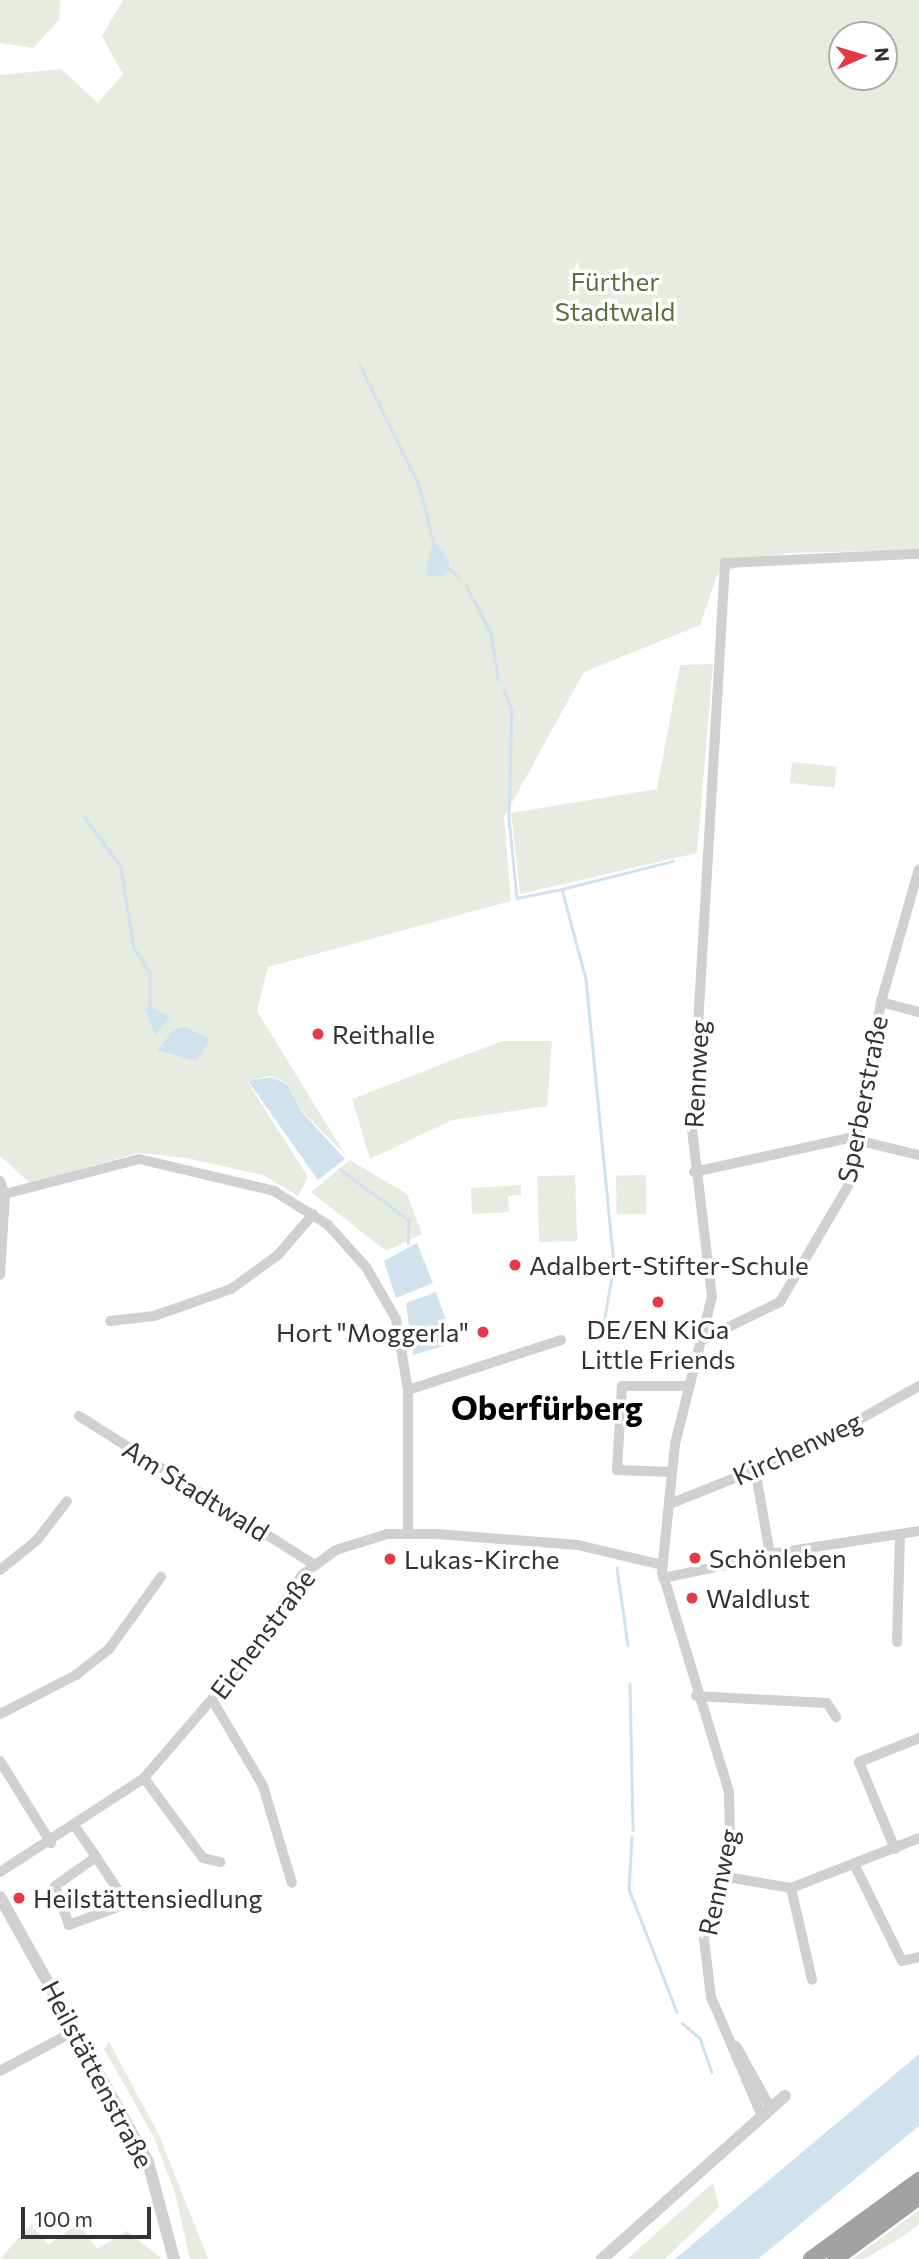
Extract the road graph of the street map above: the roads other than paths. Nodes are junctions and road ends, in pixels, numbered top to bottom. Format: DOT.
graph roads {
  1 [pos="919,554"];
  2 [pos="919,869"];
  3 [pos="881,1002"];
  4 [pos="919,1012"];
  5 [pos="858,1140"];
  6 [pos="919,1155"];
  7 [pos="694,1172"];
  8 [pos="0,1181"];
  9 [pos="5,1194"];
  10 [pos="313,1214"];
  11 [pos="0,1275"];
  12 [pos="110,1321"];
  13 [pos="561,1340"];
  14 [pos="702,1340"];
  15 [pos="688,1386"];
  16 [pos="919,1386"];
  17 [pos="408,1390"];
  18 [pos="79,1416"];
  19 [pos="755,1469"];
  20 [pos="672,1472"];
  21 [pos="67,1501"];
  22 [pos="671,1503"];
  23 [pos="919,1531"];
  24 [pos="408,1533"];
  25 [pos="900,1535"];
  26 [pos="313,1564"];
  27 [pos="730,1564"];
  28 [pos="662,1565"];
  29 [pos="0,1570"];
  30 [pos="161,1577"];
  31 [pos="663,1578"];
  32 [pos="897,1642"];
  33 [pos="696,1696"];
  34 [pos="213,1701"];
  35 [pos="0,1714"];
  36 [pos="836,1717"];
  37 [pos="919,1738"];
  38 [pos="0,1761"];
  39 [pos="144,1778"];
  40 [pos="76,1828"];
  41 [pos="919,1838"];
  42 [pos="51,1843"];
  43 [pos="895,1849"];
  44 [pos="96,1857"];
  45 [pos="221,1862"];
  46 [pos="855,1866"];
  47 [pos="0,1872"];
  48 [pos="721,1876"];
  49 [pos="292,1883"];
  50 [pos="791,1888"];
  51 [pos="0,1897"];
  52 [pos="919,1957"];
  53 [pos="812,1980"];
  54 [pos="76,2030"];
  55 [pos="0,2071"];
  56 [pos="785,2096"];
  57 [pos="765,2110"];
  58 [pos="919,2167"];
  59 [pos="919,2180"];
  60 [pos="919,2197"];
  61 [pos="854,2224"];
  62 [pos="174,2259"];
  63 [pos="602,2259"];
  64 [pos="811,2259"];
  65 [pos="835,2259"];
  1 -- 7 [label="street, Rennweg"];
  2 -- 3 [label="street, Sperberstraße"];
  3 -- 4 [label="street, Sperberstraße"];
  3 -- 5 [label="street, Sperberstraße"];
  5 -- 6 [label="street"];
  5 -- 7 [label="street"];
  5 -- 14 [label="street, Sperberstraße"];
  7 -- 14 [label="street, Rennweg"];
  8 -- 9 [label="street"];
  9 -- 10 [label="street"];
  9 -- 11 [label="street"];
  10 -- 12 [label="street"];
  10 -- 17 [label="street"];
  13 -- 17 [label="street"];
  14 -- 15 [label="street, Rennweg"];
  15 -- 20 [label="street, Rennweg"];
  15 -- 20 [label="street"];
  16 -- 19 [label="street, Kirchenweg"];
  17 -- 24 [label="street"];
  18 -- 26 [label="street, Am Stadtwald"];
  19 -- 22 [label="street, Kirchenweg"];
  19 -- 25 [label="street"];
  20 -- 22 [label="street, Rennweg"];
  21 -- 29 [label="street"];
  22 -- 28 [label="street, Rennweg"];
  23 -- 25 [label="street"];
  24 -- 26 [label="street, Eichenstraße"];
  24 -- 28 [label="street, Eichenstraße"];
  25 -- 32 [label="street"];
  26 -- 34 [label="street, Eichenstraße"];
  27 -- 31 [label="street"];
  28 -- 31 [label="street, Rennweg"];
  30 -- 35 [label="street"];
  31 -- 33 [label="street, Rennweg"];
  33 -- 36 [label="street"];
  33 -- 48 [label="street, Rennweg"];
  34 -- 39 [label="street, Eichenstraße"];
  34 -- 49 [label="street"];
  37 -- 43 [label="street"];
  38 -- 42 [label="street"];
  39 -- 40 [label="street, Eichenstraße"];
  39 -- 45 [label="street"];
  40 -- 42 [label="street, Eichenstraße"];
  40 -- 44 [label="street"];
  41 -- 43 [label="street"];
  42 -- 47 [label="street, Eichenstraße"];
  43 -- 46 [label="street"];
  44 -- 44 [label="street"];
  46 -- 50 [label="street"];
  46 -- 52 [label="street"];
  48 -- 50 [label="street"];
  48 -- 57 [label="street, Rennweg"];
  50 -- 53 [label="street"];
  51 -- 54 [label="street, Heilstättenstraße"];
  54 -- 55 [label="street"];
  54 -- 62 [label="street, Heilstättenstraße"];
  56 -- 57 [label="street"];
  57 -- 63 [label="street"];
  58 -- 61 [label="highway"];
  59 -- 61 [label="highway"];
  60 -- 65 [label="highway"];
  61 -- 64 [label="highway"];
}
